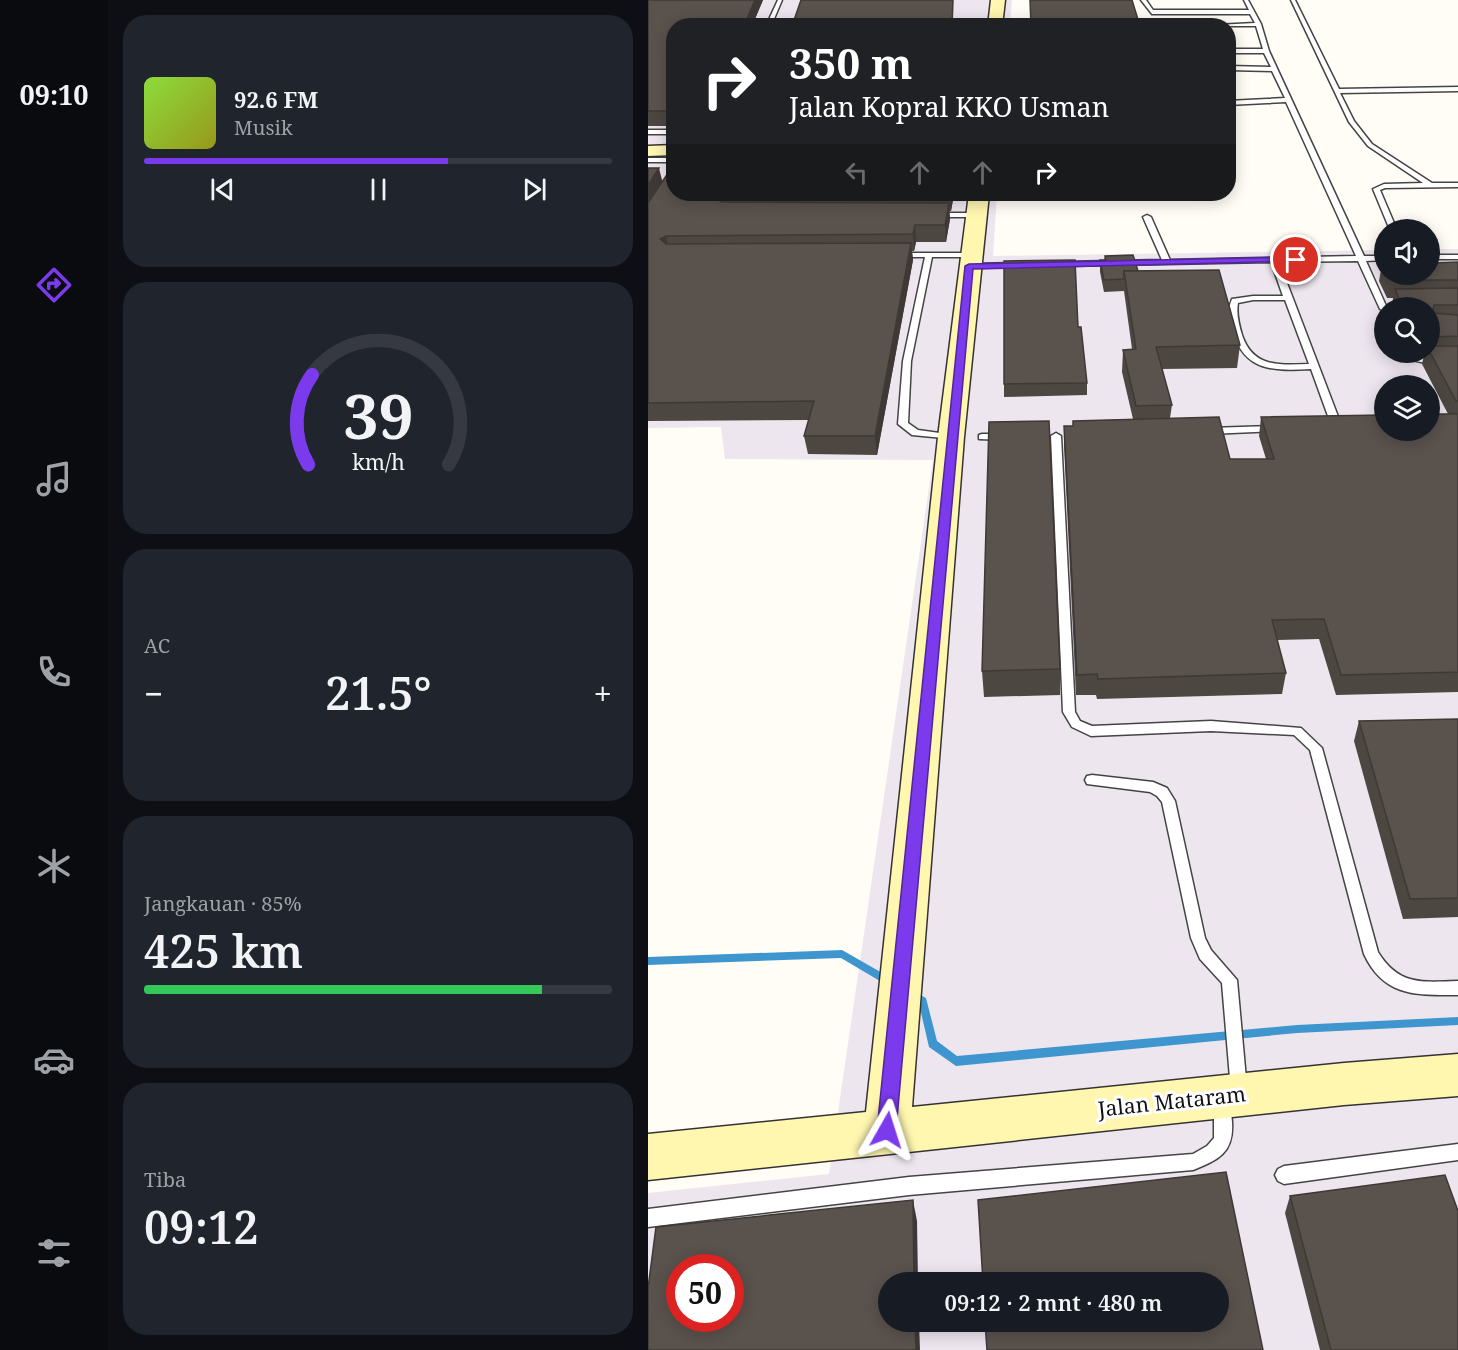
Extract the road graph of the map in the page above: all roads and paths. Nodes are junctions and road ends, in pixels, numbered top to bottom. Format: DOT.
graph roads {
  1 [pos="780,0"];
  2 [pos="998,0"];
  3 [pos="1143,0"];
  4 [pos="1246,0"];
  5 [pos="1293,0"];
  6 [pos="1252,12"];
  7 [pos="772,18"];
  8 [pos="996,18"];
  9 [pos="1258,24"];
  10 [pos="1236,25"];
  11 [pos="1236,51"];
  12 [pos="1266,51"];
  13 [pos="1236,68"];
  14 [pos="1275,69"];
  15 [pos="1458,89"];
  16 [pos="1337,91"];
  17 [pos="1289,99"];
  18 [pos="1236,102"];
  19 [pos="648,132"];
  20 [pos="666,132"];
  21 [pos="666,150"];
  22 [pos="648,151"];
  23 [pos="648,160"];
  24 [pos="666,160"];
  25 [pos="1458,185"];
  26 [pos="1431,186"];
  27 [pos="978,204"];
  28 [pos="930,215"];
  29 [pos="1147,218"];
  30 [pos="1389,219"];
  31 [pos="890,255"];
  32 [pos="929,255"];
  33 [pos="1458,256"];
  34 [pos="1440,257"];
  35 [pos="1364,258"];
  36 [pos="1374,258"];
  37 [pos="1274,260"];
  38 [pos="970,261"];
  39 [pos="1167,262"];
  40 [pos="1027,265"];
  41 [pos="1051,265"];
  42 [pos="1371,277"];
  43 [pos="1379,297"];
  44 [pos="1289,298"];
  45 [pos="1440,359"];
  46 [pos="1458,359"];
  47 [pos="1314,366"];
  48 [pos="1326,427"];
  49 [pos="1337,427"];
  50 [pos="1349,427"];
  51 [pos="1290,429"];
  52 [pos="1197,432"];
  53 [pos="1056,436"];
  54 [pos="951,437"];
  55 [pos="982,437"];
  56 [pos="1014,437"];
  57 [pos="1092,780"];
  58 [pos="1458,988"];
  59 [pos="1458,1075"];
  60 [pos="1232,1083"];
  61 [pos="887,1130"];
  62 [pos="1458,1152"];
  63 [pos="648,1157"];
  64 [pos="1284,1175"];
  65 [pos="648,1218"];
  1 -- 7 [label="lane"];
  2 -- 8 [label="main road"];
  3 -- 6 [label="lane"];
  4 -- 6 [label="lane"];
  5 -- 16 [label="lane"];
  6 -- 9 [label="lane"];
  9 -- 10 [label="lane"];
  9 -- 12 [label="lane"];
  11 -- 12 [label="lane"];
  12 -- 14 [label="lane"];
  13 -- 14 [label="lane"];
  14 -- 17 [label="lane"];
  15 -- 16 [label="lane"];
  16 -- 26 [label="lane"];
  17 -- 18 [label="lane"];
  17 -- 35 [label="lane"];
  19 -- 20 [label="lane"];
  21 -- 22 [label="main road"];
  23 -- 24 [label="lane"];
  25 -- 26 [label="lane"];
  26 -- 30 [label="lane"];
  27 -- 28 [label="lane"];
  27 -- 38 [label="main road"];
  29 -- 39 [label="lane"];
  31 -- 32 [label="lane"];
  32 -- 38 [label="lane"];
  32 -- 54 [label="lane"];
  33 -- 34 [label="lane"];
  35 -- 36 [label="lane"];
  35 -- 37 [label="lane"];
  35 -- 42 [label="lane"];
  37 -- 39 [label="lane"];
  37 -- 44 [label="lane"];
  38 -- 40 [label="lane"];
  38 -- 54 [label="main road"];
  39 -- 41 [label="lane"];
  42 -- 43 [label="lane"];
  44 -- 47 [label="lane"];
  44 -- 47 [label="lane"];
  45 -- 46 [label="lane"];
  47 -- 49 [label="lane"];
  48 -- 49 [label="lane"];
  49 -- 50 [label="lane"];
  51 -- 52 [label="lane"];
  53 -- 58 [label="lane"];
  54 -- 61 [label="main road"];
  55 -- 56 [label="lane"];
  57 -- 60 [label="lane"];
  59 -- 60 [label="main road, Jalan Mataram"];
  60 -- 61 [label="main road, Jalan Mataram"];
  60 -- 65 [label="lane"];
  61 -- 63 [label="main road, Jalan Mataram"];
  62 -- 64 [label="lane"];
}
